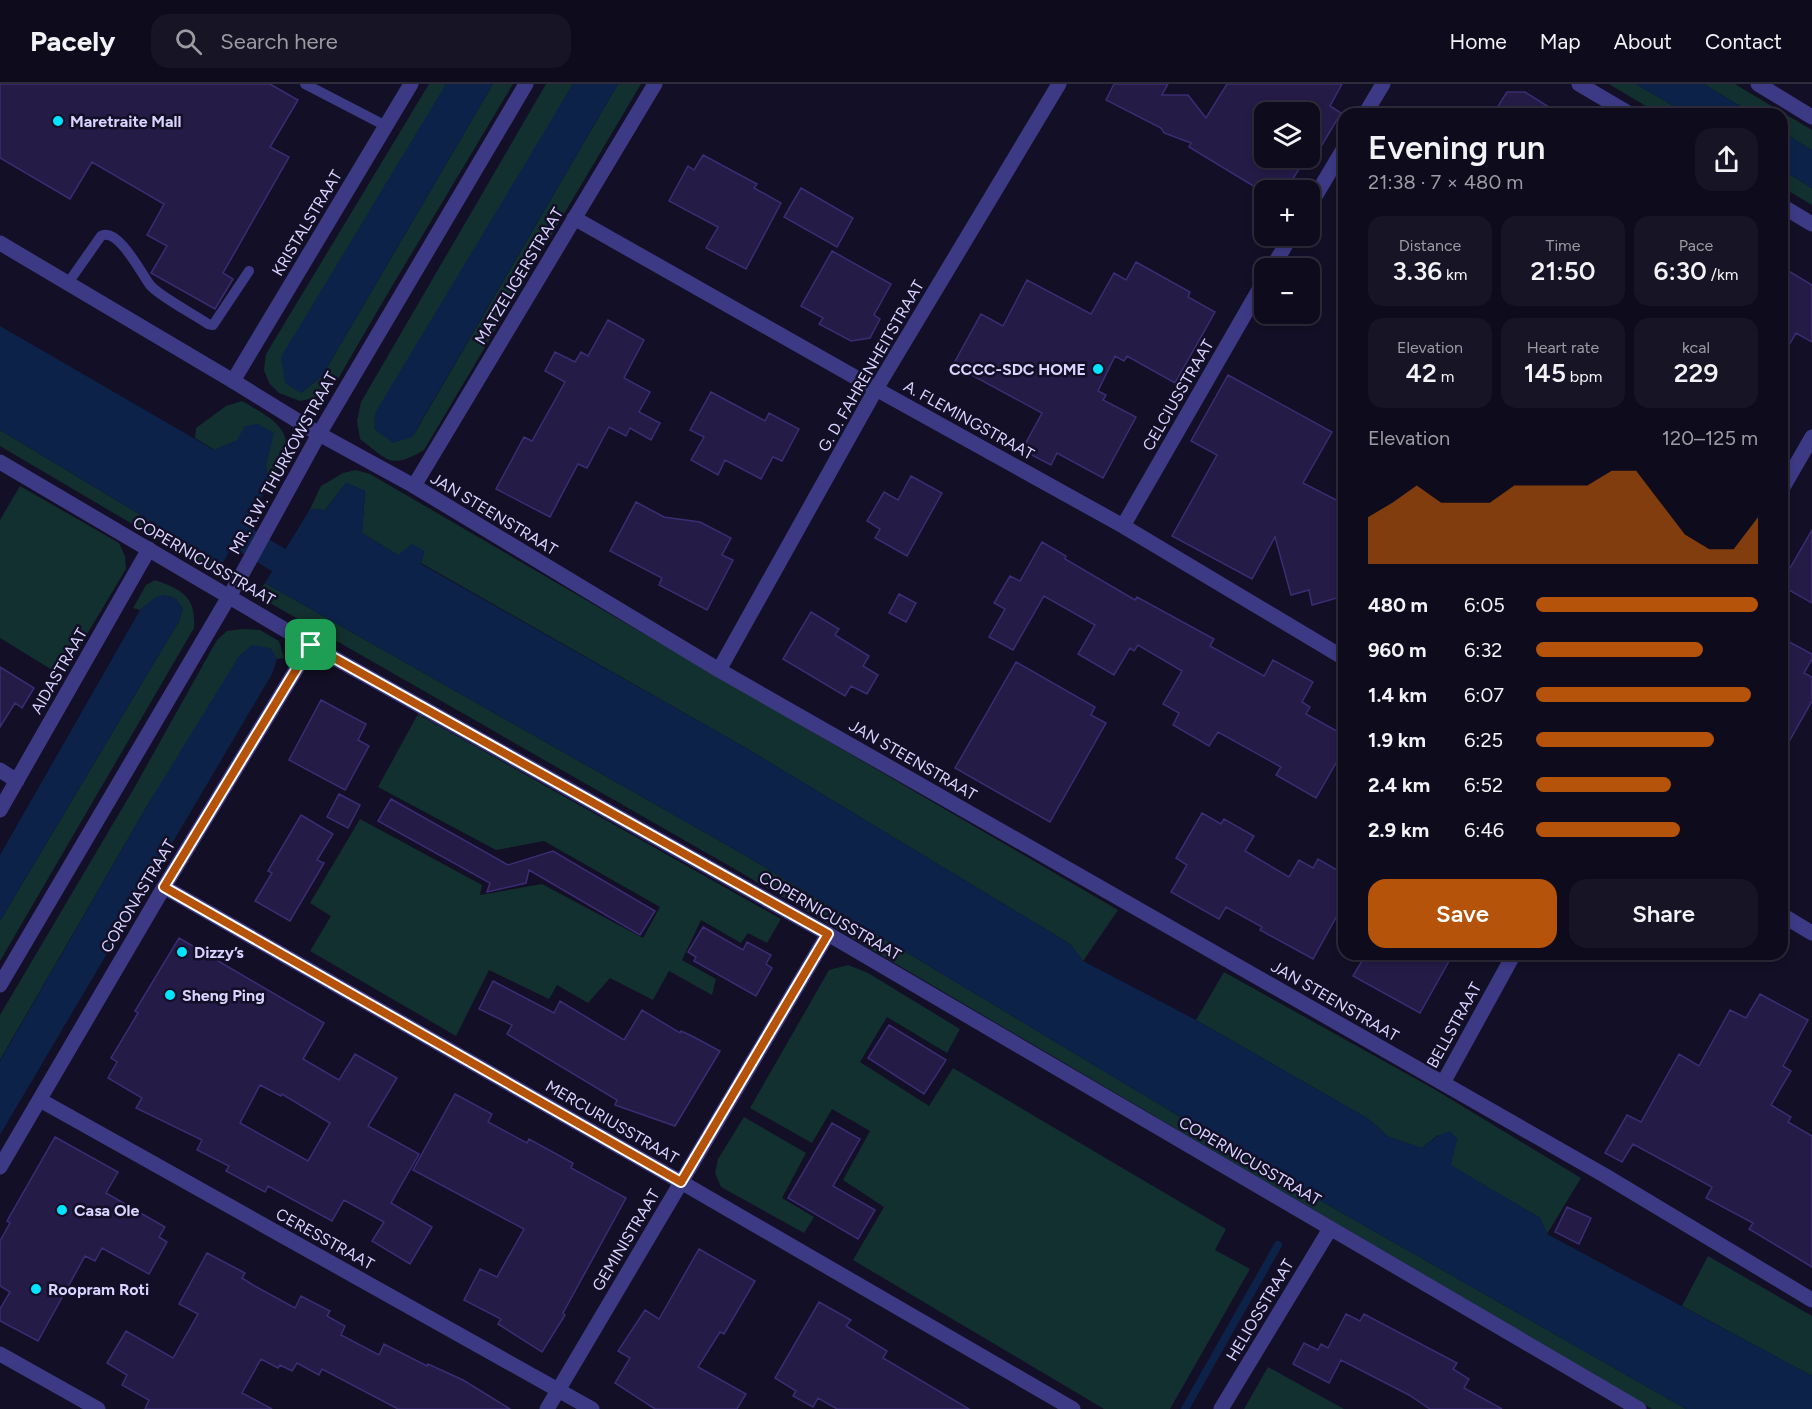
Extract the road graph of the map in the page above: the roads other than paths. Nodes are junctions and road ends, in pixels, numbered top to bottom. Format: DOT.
graph roads {
  1 [pos="305,84"];
  2 [pos="411,84"];
  3 [pos="526,84"];
  4 [pos="655,84"];
  5 [pos="1059,84"];
  6 [pos="1383,84"];
  7 [pos="1579,84"];
  8 [pos="1758,84"];
  9 [pos="1369,108"];
  10 [pos="1619,108"];
  11 [pos="1812,117"];
  12 [pos="386,126"];
  13 [pos="1338,158"];
  14 [pos="1320,188"];
  15 [pos="1788,210"];
  16 [pos="574,218"];
  17 [pos="1812,224"];
  18 [pos="0,243"];
  19 [pos="249,271"];
  20 [pos="68,284"];
  21 [pos="1254,298"];
  22 [pos="233,381"];
  23 [pos="876,389"];
  24 [pos="319,434"];
  25 [pos="1812,437"];
  26 [pos="0,462"];
  27 [pos="1788,479"];
  28 [pos="414,486"];
  29 [pos="1123,526"];
  30 [pos="149,549"];
  31 [pos="228,597"];
  32 [pos="311,645"];
  33 [pos="1338,654"];
  34 [pos="719,670"];
  35 [pos="0,770"];
  36 [pos="18,781"];
  37 [pos="0,810"];
  38 [pos="164,887"];
  39 [pos="1788,919"];
  40 [pos="1812,933"];
  41 [pos="828,934"];
  42 [pos="1511,960"];
  43 [pos="0,985"];
  44 [pos="1443,1083"];
  45 [pos="40,1100"];
  46 [pos="0,1167"];
  47 [pos="681,1182"];
  48 [pos="1330,1229"];
  49 [pos="1812,1300"];
  50 [pos="0,1354"];
  51 [pos="558,1390"];
  52 [pos="98,1409"];
  53 [pos="547,1409"];
  54 [pos="592,1409"];
  55 [pos="1073,1409"];
  56 [pos="1221,1409"];
  57 [pos="1639,1409"];
  1 -- 12 [label="lane"];
  2 -- 12 [label="street, KRISTALSTRAAT"];
  3 -- 24 [label="street, MR. R.W. THURKOWSTRAAT"];
  4 -- 16 [label="street, MATZELIGERSTRAAT"];
  5 -- 23 [label="street, G. D. FAHRENHEITSTRAAT"];
  6 -- 9 [label="street"];
  7 -- 10 [label="street"];
  8 -- 11 [label="street"];
  12 -- 22 [label="street, KRISTALSTRAAT"];
  13 -- 14 [label="street"];
  15 -- 17 [label="street"];
  16 -- 23 [label="street, A. FLEMINGSTRAAT"];
  16 -- 28 [label="street, MATZELIGERSTRAAT"];
  18 -- 20 [label="street, JAN STEENSTRAAT"];
  19 -- 20 [label="lane"];
  20 -- 22 [label="street, JAN STEENSTRAAT"];
  21 -- 29 [label="street, CELCIUSSTRAAT"];
  22 -- 24 [label="street, JAN STEENSTRAAT"];
  23 -- 29 [label="street, A. FLEMINGSTRAAT"];
  23 -- 34 [label="street, G. D. FAHRENHEITSTRAAT"];
  24 -- 28 [label="street, JAN STEENSTRAAT"];
  24 -- 31 [label="street, MR. R.W. THURKOWSTRAAT"];
  25 -- 27 [label="street"];
  26 -- 30 [label="street, COPERNICUSSTRAAT"];
  28 -- 34 [label="street, JAN STEENSTRAAT"];
  29 -- 33 [label="street, A. FLEMINGSTRAAT"];
  30 -- 31 [label="street, COPERNICUSSTRAAT"];
  30 -- 36 [label="street, AIDASTRAAT"];
  31 -- 32 [label="street, COPERNICUSSTRAAT"];
  31 -- 43 [label="street, MR. R.W. THURKOWSTRAAT"];
  32 -- 38 [label="street, CORONASTRAAT"];
  32 -- 41 [label="street, COPERNICUSSTRAAT"];
  34 -- 44 [label="street, JAN STEENSTRAAT"];
  35 -- 36 [label="street"];
  36 -- 37 [label="street, AIDASTRAAT"];
  38 -- 45 [label="street, CORONASTRAAT"];
  38 -- 47 [label="street, MERCURIUSSTRAAT"];
  39 -- 40 [label="street"];
  41 -- 47 [label="street, GEMINISTRAAT"];
  41 -- 48 [label="street, COPERNICUSSTRAAT"];
  42 -- 44 [label="street, BELLSTRAAT"];
  44 -- 49 [label="street, JAN STEENSTRAAT"];
  45 -- 46 [label="street, CORONASTRAAT"];
  45 -- 51 [label="street, CERESSTRAAT"];
  47 -- 51 [label="street, GEMINISTRAAT"];
  47 -- 55 [label="street, MERCURIUSSTRAAT"];
  48 -- 56 [label="street, HELIOSSTRAAT"];
  48 -- 57 [label="street, COPERNICUSSTRAAT"];
  50 -- 52 [label="street"];
  51 -- 53 [label="street, GEMINISTRAAT"];
  51 -- 54 [label="street, CERESSTRAAT"];
}
